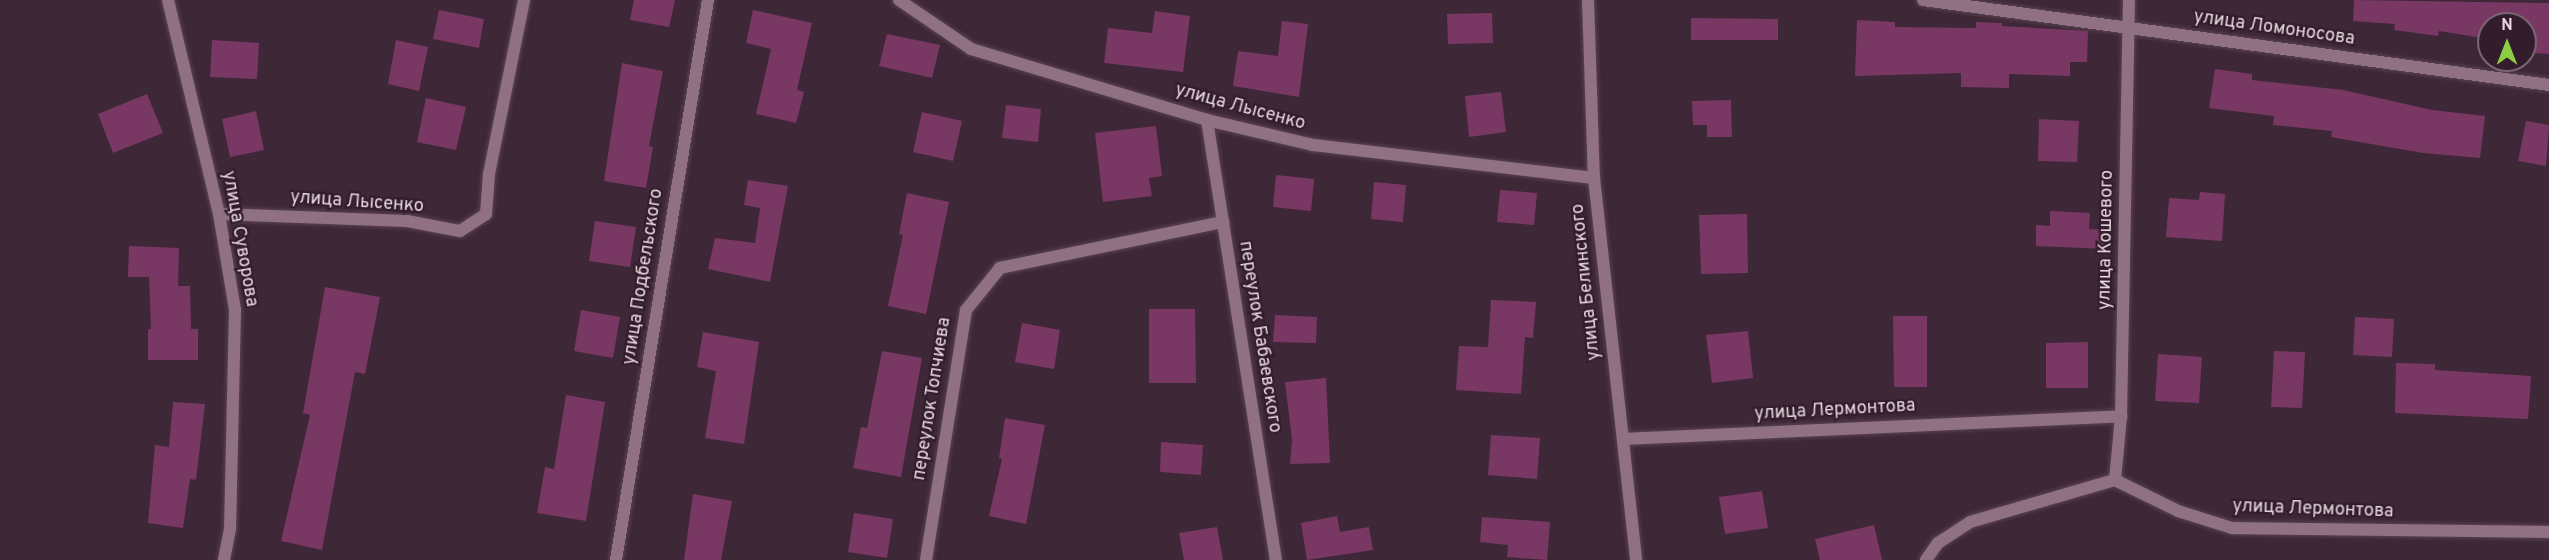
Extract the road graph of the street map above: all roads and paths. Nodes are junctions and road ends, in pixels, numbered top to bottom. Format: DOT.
graph roads {
  1 [pos="168,0"];
  2 [pos="524,0"];
  3 [pos="708,0"];
  4 [pos="899,0"];
  5 [pos="1588,0"];
  6 [pos="1923,0"];
  7 [pos="2129,0"];
  8 [pos="2130,28"];
  9 [pos="2549,85"];
  10 [pos="1207,120"];
  11 [pos="1594,178"];
  12 [pos="219,214"];
  13 [pos="1223,222"];
  14 [pos="2121,416"];
  15 [pos="1623,439"];
  16 [pos="2115,480"];
  17 [pos="2549,532"];
  18 [pos="224,560"];
  19 [pos="616,560"];
  20 [pos="926,560"];
  21 [pos="1276,560"];
  22 [pos="1636,560"];
  23 [pos="1926,560"];
  1 -- 12 [label="street, улица Суворова"];
  2 -- 12 [label="street, улица Лысенко"];
  3 -- 19 [label="street, улица Подбельского"];
  4 -- 10 [label="street, улица Лысенко"];
  5 -- 11 [label="street, улица Белинского"];
  6 -- 8 [label="street, улица Ломоносова"];
  7 -- 8 [label="street, улица Кошевого"];
  8 -- 9 [label="street, улица Ломоносова"];
  8 -- 14 [label="street, улица Кошевого"];
  10 -- 11 [label="street, улица Лысенко"];
  10 -- 13 [label="street, переулок Бабаевского"];
  11 -- 15 [label="street, улица Белинского"];
  12 -- 18 [label="street, улица Суворова"];
  13 -- 20 [label="street, переулок Топчиева"];
  13 -- 21 [label="street, переулок Бабаевского"];
  14 -- 15 [label="street, улица Лермонтова"];
  14 -- 16 [label="street, улица Кошевого"];
  15 -- 22 [label="street, улица Белинского"];
  16 -- 17 [label="street, улица Лермонтова"];
  16 -- 23 [label="street"];
}
